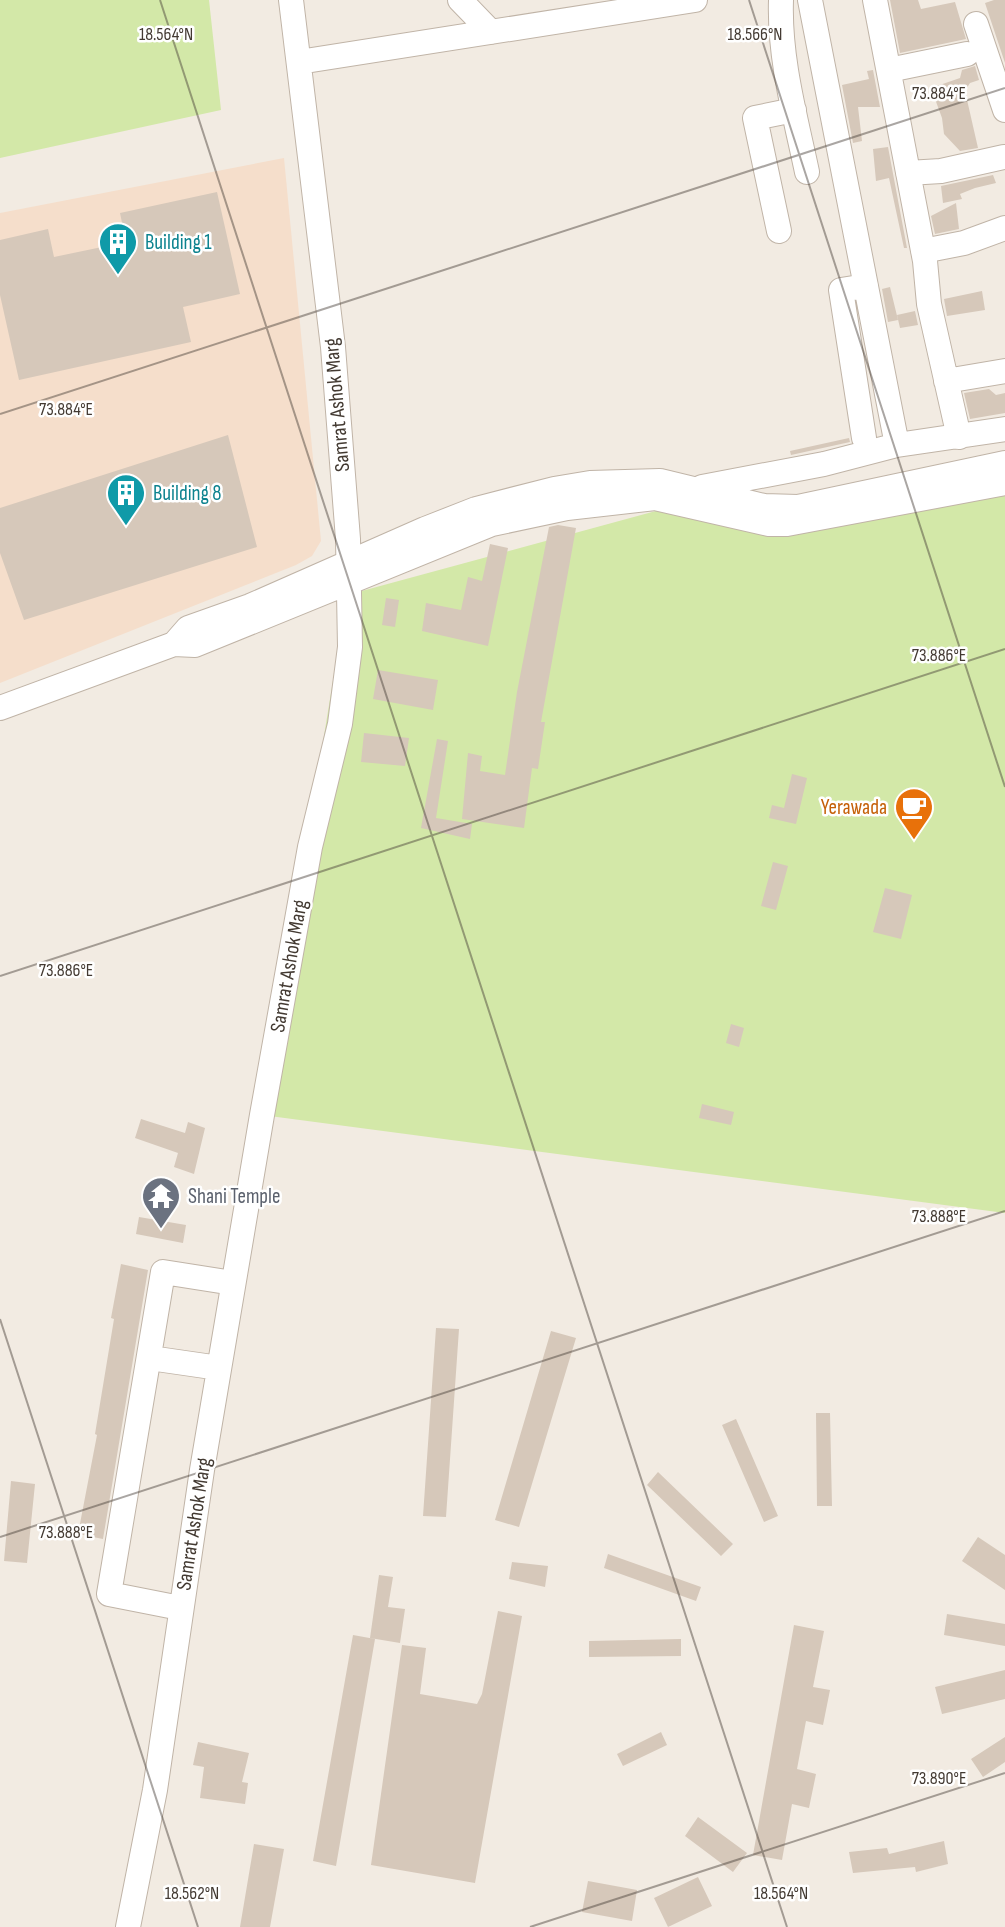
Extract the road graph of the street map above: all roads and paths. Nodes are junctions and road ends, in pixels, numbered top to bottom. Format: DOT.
graph roads {
  1 [pos="291,0"];
  2 [pos="460,0"];
  3 [pos="695,0"];
  4 [pos="781,0"];
  5 [pos="810,0"];
  6 [pos="875,0"];
  7 [pos="610,7"];
  8 [pos="976,24"];
  9 [pos="491,32"];
  10 [pos="967,54"];
  11 [pos="299,62"];
  12 [pos="889,70"];
  13 [pos="794,110"];
  14 [pos="1005,110"];
  15 [pos="1004,158"];
  16 [pos="807,172"];
  17 [pos="908,173"];
  18 [pos="1005,228"];
  19 [pos="779,230"];
  20 [pos="923,251"];
  21 [pos="866,286"];
  22 [pos="1005,372"];
  23 [pos="946,381"];
  24 [pos="1005,429"];
  25 [pos="959,437"];
  26 [pos="864,438"];
  27 [pos="897,445"];
  28 [pos="1005,463"];
  29 [pos="1005,483"];
  30 [pos="694,488"];
  31 [pos="347,575"];
  32 [pos="0,708"];
  33 [pos="233,1283"];
  34 [pos="150,1358"];
  35 [pos="219,1368"];
  36 [pos="180,1608"];
  37 [pos="128,1927"];
  1 -- 11 [label="street, Samrat Ashok Marg"];
  2 -- 9 [label="street"];
  3 -- 7 [label="street"];
  4 -- 13 [label="street"];
  5 -- 21 [label="street"];
  6 -- 12 [label="street"];
  7 -- 9 [label="street"];
  8 -- 14 [label="street"];
  9 -- 11 [label="street"];
  10 -- 12 [label="street"];
  11 -- 31 [label="street, Samrat Ashok Marg"];
  12 -- 17 [label="street"];
  13 -- 16 [label="street"];
  13 -- 19 [label="street"];
  15 -- 17 [label="street"];
  17 -- 20 [label="street"];
  18 -- 20 [label="street"];
  20 -- 23 [label="street"];
  21 -- 26 [label="street"];
  21 -- 27 [label="street"];
  22 -- 23 [label="street"];
  23 -- 25 [label="street"];
  24 -- 25 [label="street"];
  25 -- 27 [label="street"];
  27 -- 30 [label="street"];
  28 -- 30 [label="street"];
  29 -- 31 [label="street"];
  30 -- 31 [label="street"];
  31 -- 32 [label="street"];
  31 -- 33 [label="street, Samrat Ashok Marg"];
  33 -- 34 [label="street"];
  33 -- 35 [label="street, Samrat Ashok Marg"];
  34 -- 35 [label="street"];
  34 -- 36 [label="street"];
  35 -- 36 [label="street, Samrat Ashok Marg"];
  36 -- 37 [label="street, Samrat Ashok Marg"];
}
